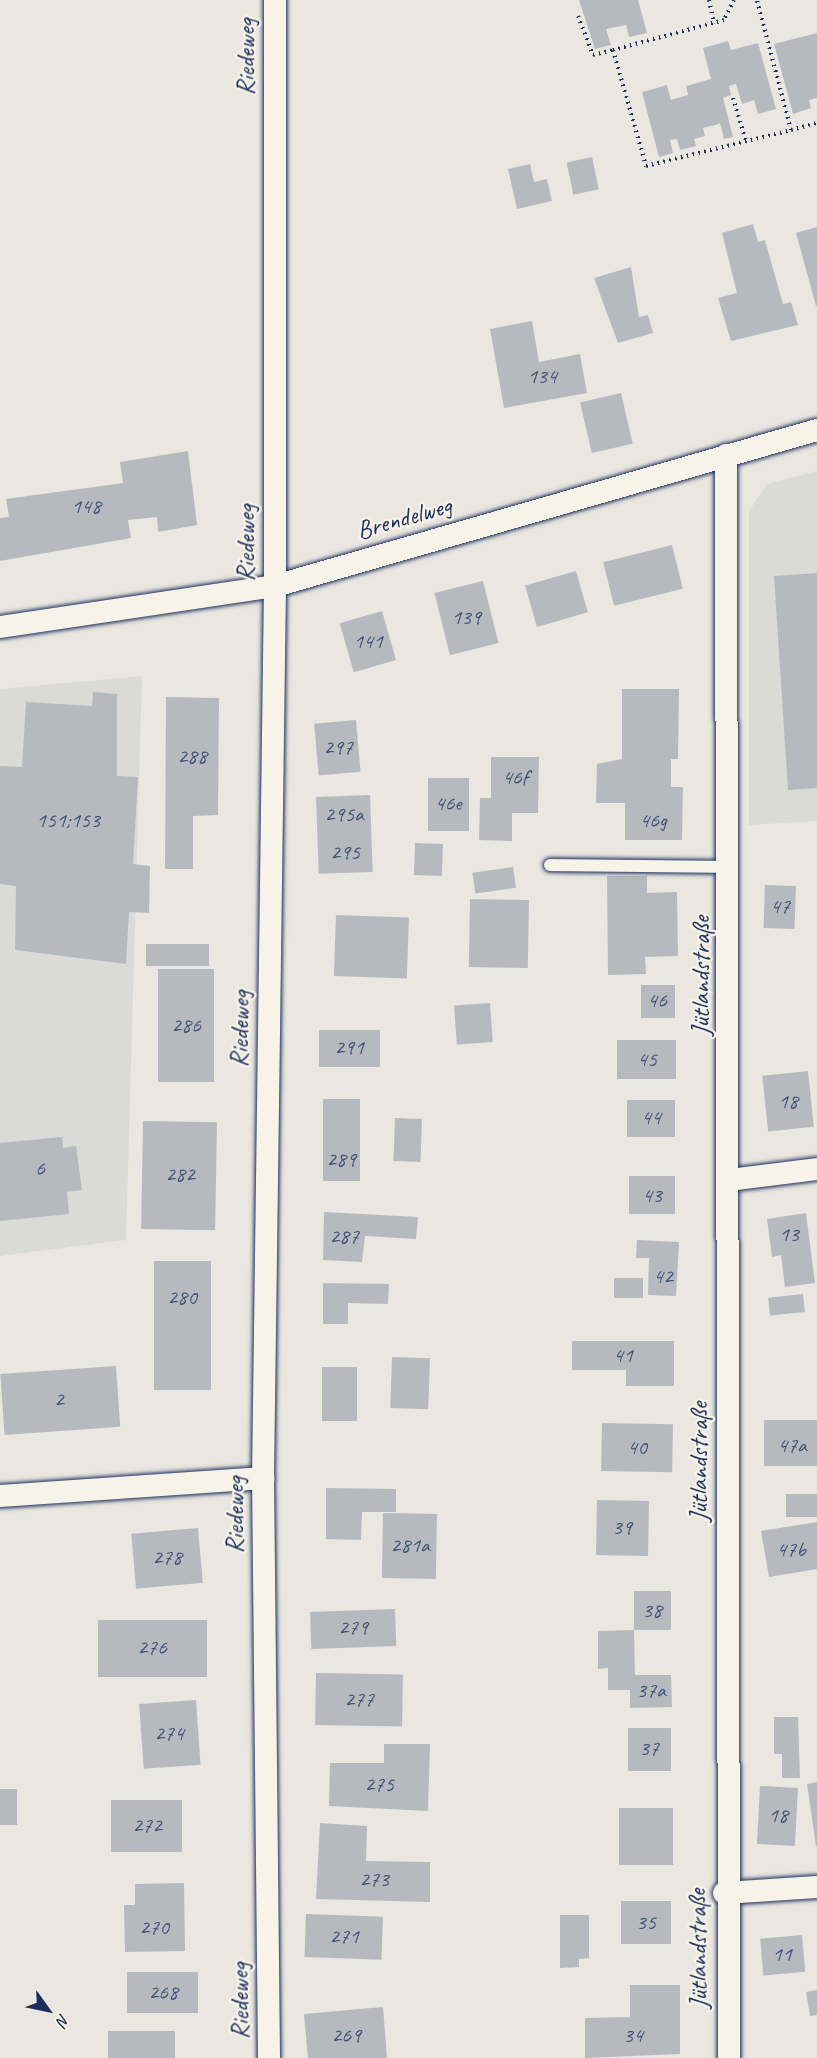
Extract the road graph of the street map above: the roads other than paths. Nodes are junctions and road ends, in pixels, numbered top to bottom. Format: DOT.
graph roads {
  1 [pos="275,0"];
  2 [pos="817,430"];
  3 [pos="726,455"];
  4 [pos="275,585"];
  5 [pos="0,627"];
  6 [pos="550,865"];
  7 [pos="730,867"];
  8 [pos="817,1169"];
  9 [pos="729,1180"];
  10 [pos="263,1478"];
  11 [pos="0,1496"];
  12 [pos="817,1887"];
  13 [pos="724,1893"];
  14 [pos="269,2058"];
  15 [pos="729,2058"];
  1 -- 4 [label="street, Riedeweg"];
  2 -- 3 [label="street, Brendelweg"];
  3 -- 4 [label="street, Brendelweg"];
  3 -- 7 [label="street, Jütlandstraße"];
  4 -- 5 [label="street, Brendelweg"];
  4 -- 10 [label="street, Riedeweg"];
  6 -- 7 [label="lane"];
  7 -- 9 [label="street, Jütlandstraße"];
  8 -- 9 [label="street"];
  9 -- 13 [label="street, Jütlandstraße"];
  10 -- 11 [label="street"];
  10 -- 14 [label="street, Riedeweg"];
  12 -- 13 [label="street"];
  13 -- 15 [label="street, Jütlandstraße"];
}
